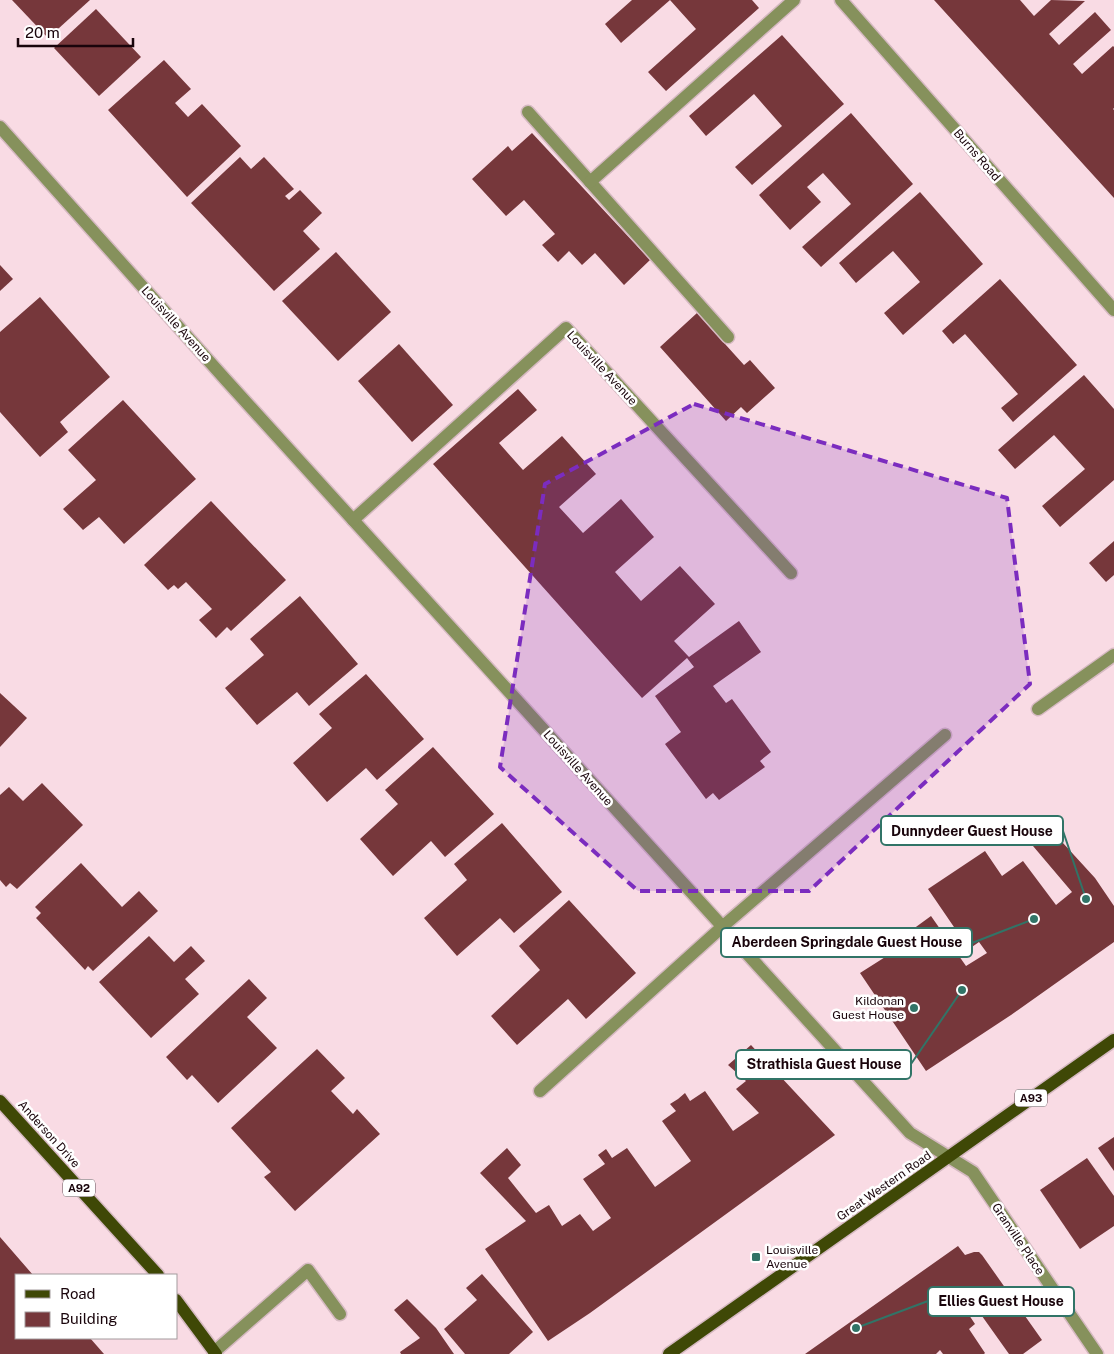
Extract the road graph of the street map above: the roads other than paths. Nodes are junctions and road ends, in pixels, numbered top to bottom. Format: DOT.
graph roads {
  1 [pos="794,0"];
  2 [pos="841,0"];
  3 [pos="528,112"];
  4 [pos="0,127"];
  5 [pos="590,182"];
  6 [pos="1114,310"];
  7 [pos="728,338"];
  8 [pos="353,520"];
  9 [pos="791,573"];
  10 [pos="1114,655"];
  11 [pos="1038,710"];
  12 [pos="944,735"];
  13 [pos="722,927"];
  14 [pos="1114,1040"];
  15 [pos="540,1091"];
  16 [pos="0,1101"];
  17 [pos="948,1157"];
  18 [pos="157,1274"];
  19 [pos="178,1303"];
  20 [pos="340,1314"];
  21 [pos="215,1353"];
  22 [pos="668,1354"];
  23 [pos="1097,1354"];
  1 -- 5 [label="street"];
  2 -- 6 [label="street, Burns Road"];
  3 -- 5 [label="street"];
  4 -- 8 [label="street, Louisville Avenue"];
  5 -- 7 [label="street"];
  8 -- 9 [label="street, Louisville Avenue"];
  8 -- 13 [label="street, Louisville Avenue"];
  10 -- 11 [label="street"];
  12 -- 13 [label="street"];
  13 -- 15 [label="street"];
  13 -- 17 [label="street, Louisville Avenue"];
  14 -- 17 [label="main road, Great Western Road / A93"];
  16 -- 18 [label="main road, Anderson Drive / A92"];
  17 -- 22 [label="main road, Great Western Road / A93"];
  17 -- 23 [label="street, Granville Place"];
  19 -- 21 [label="main road"];
  20 -- 21 [label="street"];
}
